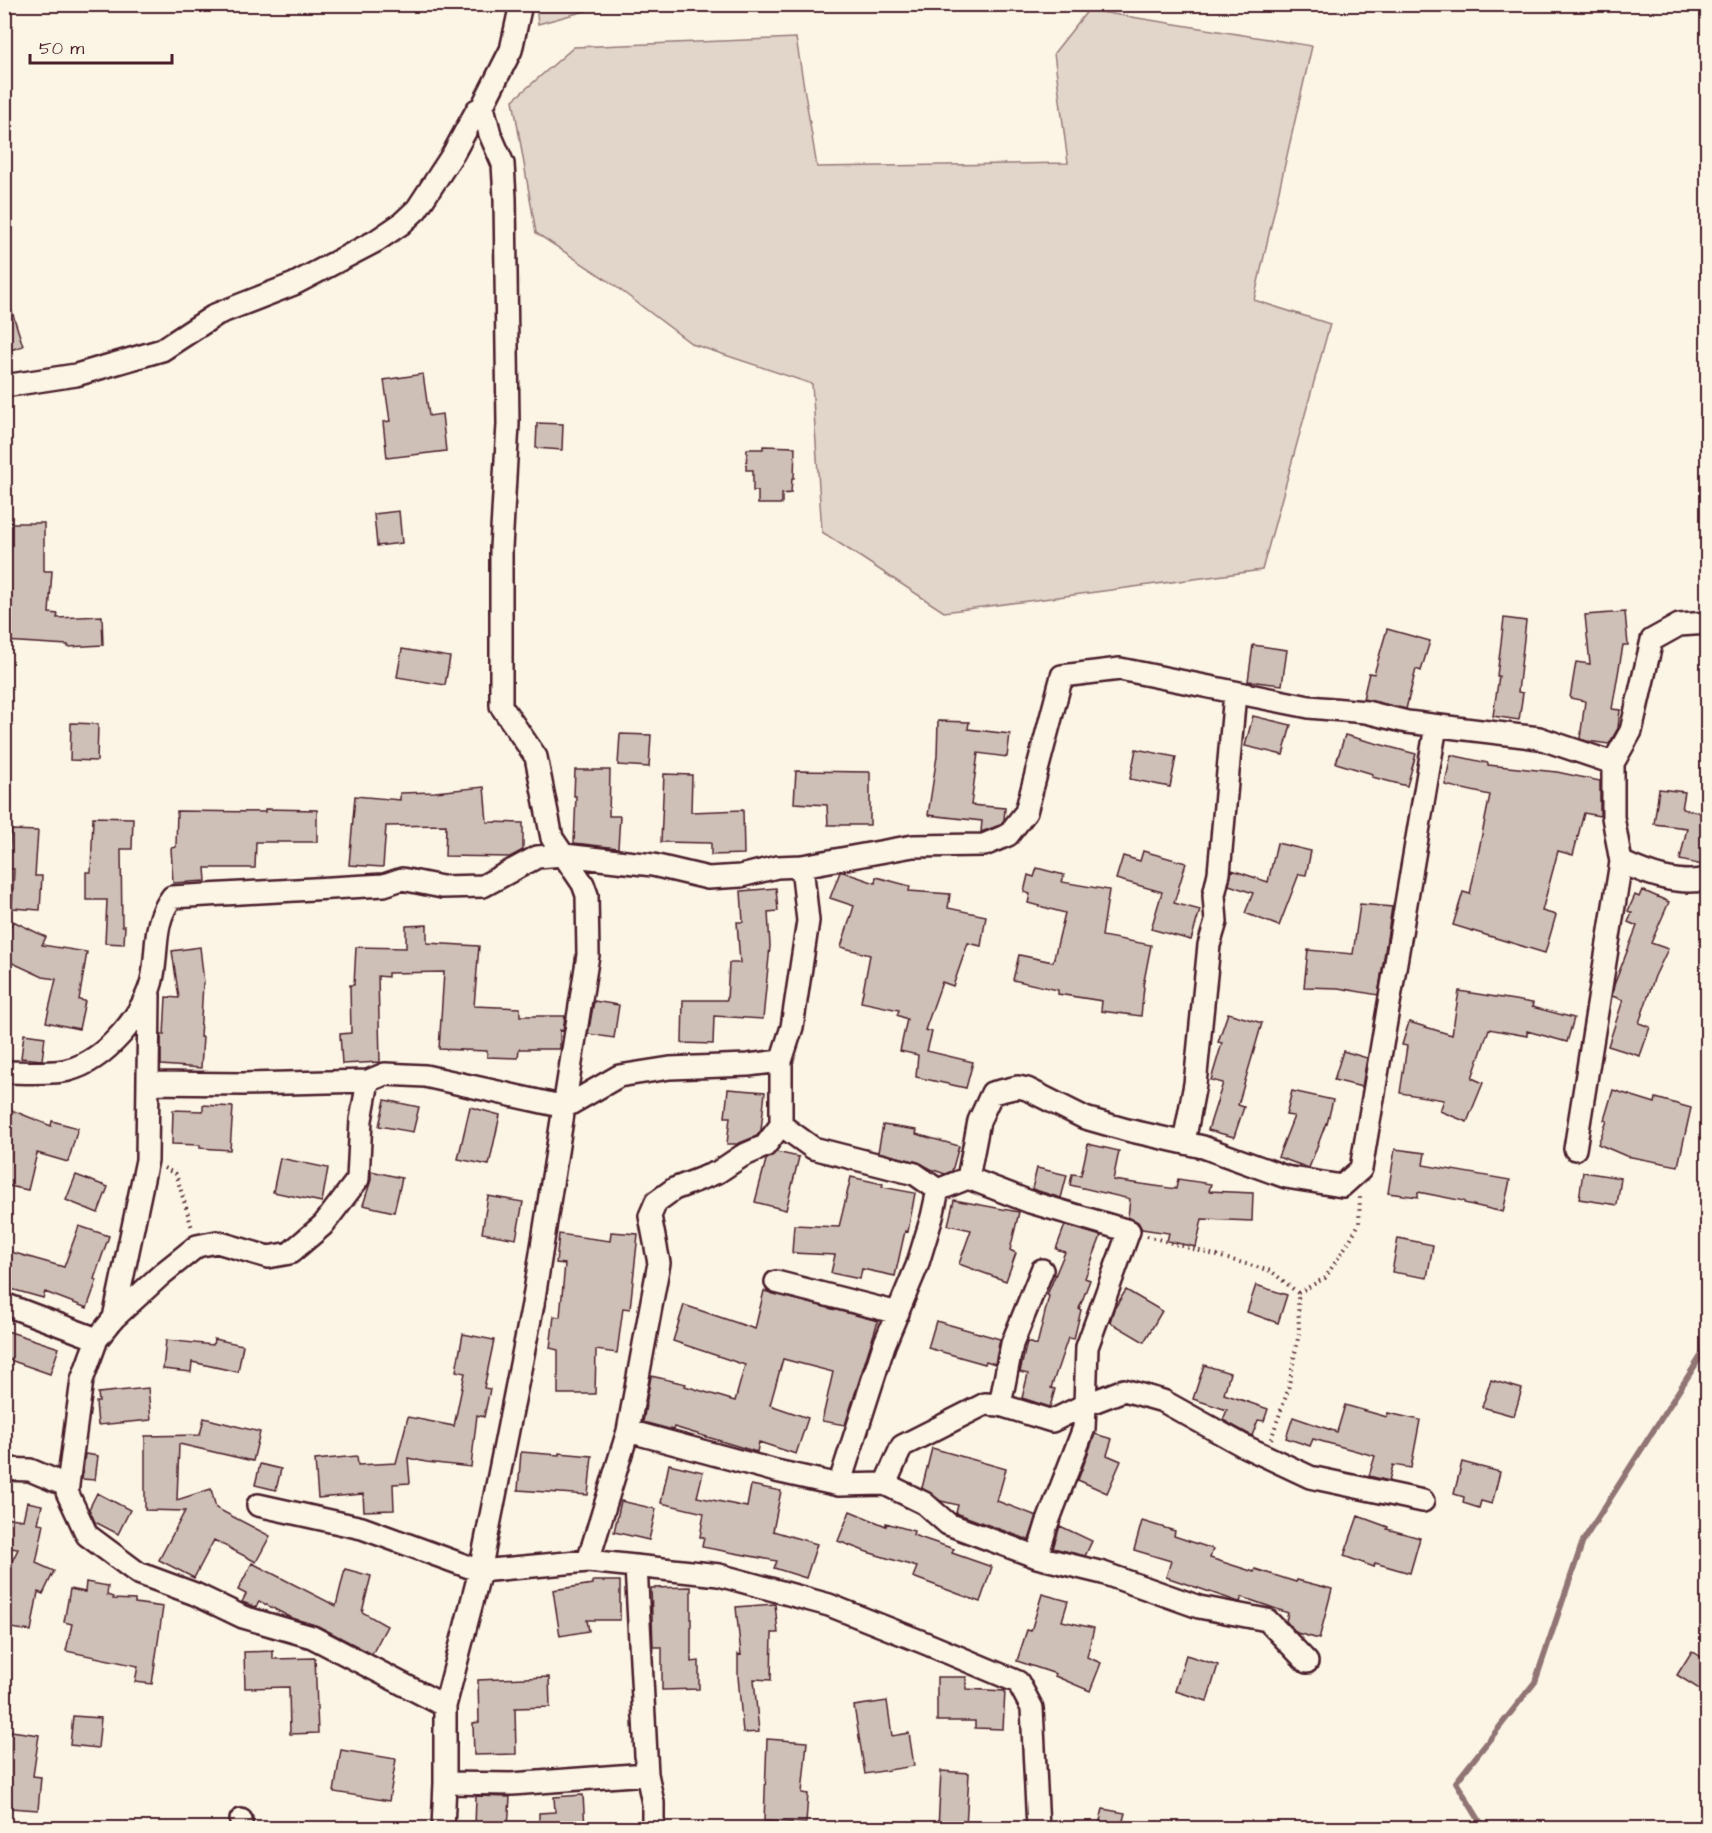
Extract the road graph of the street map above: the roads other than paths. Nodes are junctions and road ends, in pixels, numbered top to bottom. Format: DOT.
graph roads {
  1 [pos="521,4"];
  2 [pos="481,109"];
  3 [pos="4,386"];
  4 [pos="1707,623"];
  5 [pos="1235,693"];
  6 [pos="1436,726"];
  7 [pos="1613,763"];
  8 [pos="564,855"];
  9 [pos="1621,862"];
  10 [pos="802,866"];
  11 [pos="1707,879"];
  12 [pos="149,994"];
  13 [pos="781,1062"];
  14 [pos="4,1072"];
  15 [pos="368,1081"];
  16 [pos="148,1083"];
  17 [pos="565,1107"];
  18 [pos="781,1125"];
  19 [pos="1184,1142"];
  20 [pos="1575,1149"];
  21 [pos="968,1178"];
  22 [pos="938,1190"];
  23 [pos="1042,1270"];
  24 [pos="776,1282"];
  25 [pos="4,1304"];
  26 [pos="898,1313"];
  27 [pos="114,1318"];
  28 [pos="97,1339"];
  29 [pos="1000,1405"];
  30 [pos="1085,1405"];
  31 [pos="628,1431"];
  32 [pos="4,1469"];
  33 [pos="885,1484"];
  34 [pos="839,1485"];
  35 [pos="68,1486"];
  36 [pos="1423,1501"];
  37 [pos="258,1505"];
  38 [pos="1037,1557"];
  39 [pos="588,1561"];
  40 [pos="636,1566"];
  41 [pos="480,1571"];
  42 [pos="1307,1662"];
  43 [pos="445,1706"];
  44 [pos="647,1774"];
  45 [pos="445,1783"];
  46 [pos="443,1828"];
  47 [pos="653,1828"];
  48 [pos="1038,1828"];
  1 -- 2 [label="street"];
  2 -- 3 [label="street"];
  2 -- 8 [label="street"];
  4 -- 7 [label="street"];
  5 -- 6 [label="street"];
  5 -- 10 [label="street"];
  5 -- 19 [label="street"];
  6 -- 7 [label="street"];
  6 -- 19 [label="street"];
  7 -- 9 [label="street"];
  8 -- 10 [label="street"];
  8 -- 12 [label="street"];
  8 -- 17 [label="street"];
  9 -- 11 [label="street"];
  9 -- 20 [label="street"];
  10 -- 13 [label="street"];
  12 -- 14 [label="street"];
  12 -- 16 [label="street"];
  13 -- 17 [label="street"];
  13 -- 18 [label="street"];
  15 -- 16 [label="street"];
  15 -- 17 [label="street"];
  15 -- 27 [label="street"];
  16 -- 27 [label="street"];
  17 -- 41 [label="street"];
  18 -- 22 [label="street"];
  18 -- 31 [label="street"];
  19 -- 21 [label="street"];
  21 -- 22 [label="street"];
  21 -- 30 [label="street"];
  22 -- 26 [label="street"];
  23 -- 29 [label="street"];
  24 -- 26 [label="street"];
  25 -- 28 [label="street"];
  26 -- 34 [label="street"];
  27 -- 28 [label="street"];
  28 -- 35 [label="street"];
  29 -- 30 [label="street"];
  29 -- 33 [label="street"];
  30 -- 36 [label="street"];
  30 -- 38 [label="street"];
  31 -- 34 [label="street"];
  31 -- 39 [label="street"];
  32 -- 35 [label="street"];
  33 -- 34 [label="street"];
  33 -- 38 [label="street"];
  35 -- 43 [label="street"];
  37 -- 41 [label="street"];
  38 -- 42 [label="street"];
  39 -- 40 [label="street"];
  39 -- 41 [label="street"];
  40 -- 44 [label="street"];
  40 -- 48 [label="street"];
  41 -- 43 [label="street"];
  43 -- 45 [label="street"];
  44 -- 45 [label="street"];
  44 -- 47 [label="street"];
  45 -- 46 [label="street"];
}
